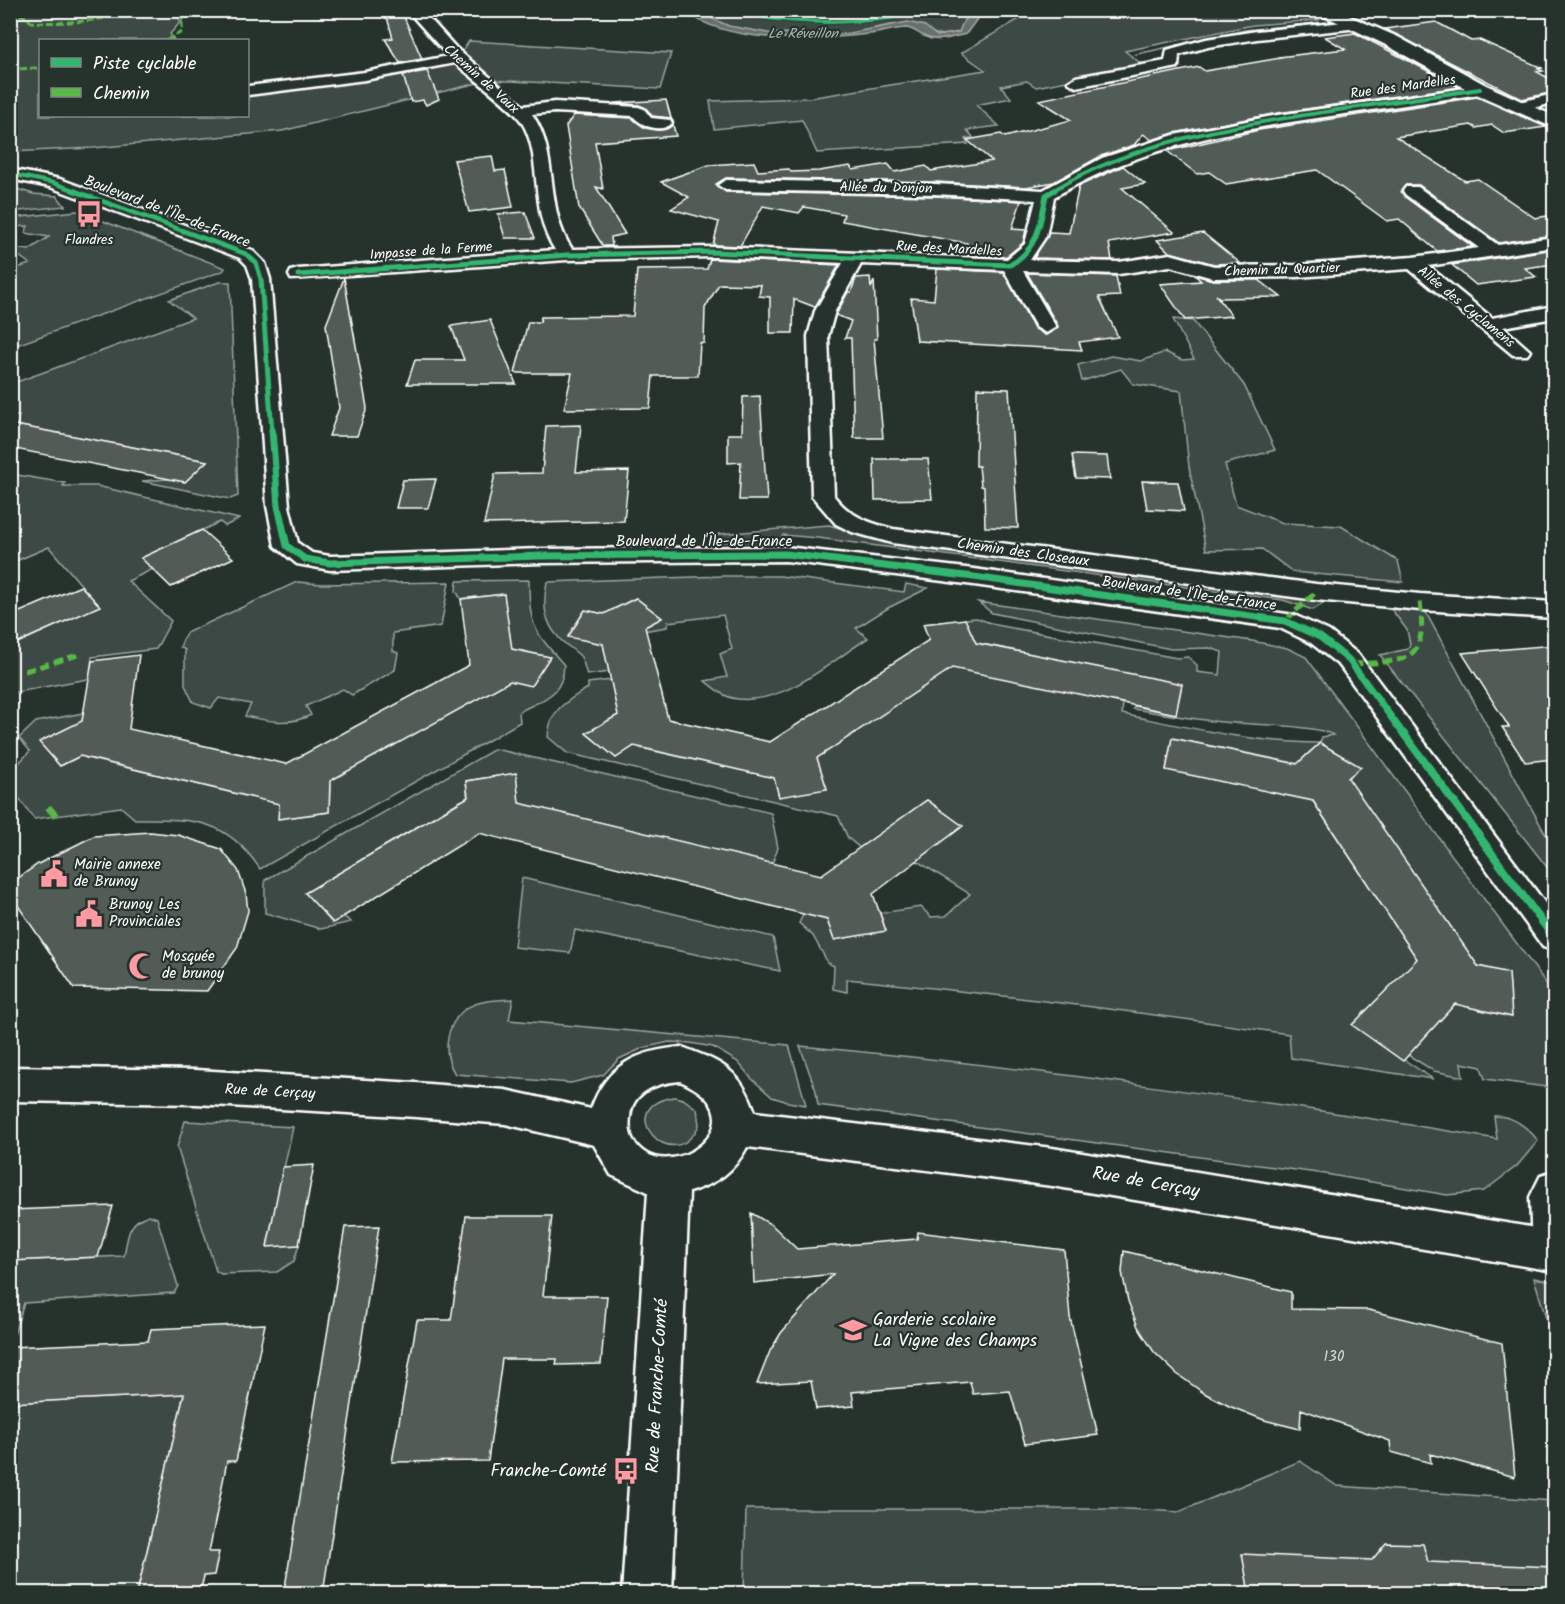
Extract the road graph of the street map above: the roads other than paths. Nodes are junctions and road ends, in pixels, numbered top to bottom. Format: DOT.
graph roads {
  1 [pos="414,10"];
  2 [pos="1320,10"];
  3 [pos="1354,25"];
  4 [pos="459,58"];
  5 [pos="1076,82"];
  6 [pos="1480,89"];
  7 [pos="249,91"];
  8 [pos="1554,99"];
  9 [pos="1520,106"];
  10 [pos="518,111"];
  11 [pos="664,123"];
  12 [pos="1554,123"];
  13 [pos="10,174"];
  14 [pos="726,185"];
  15 [pos="1412,191"];
  16 [pos="1046,195"];
  17 [pos="1554,242"];
  18 [pos="1496,251"];
  19 [pos="567,255"];
  20 [pos="855,258"];
  21 [pos="1413,263"];
  22 [pos="1010,265"];
  23 [pos="298,275"];
  24 [pos="1554,312"];
  25 [pos="1490,324"];
  26 [pos="1046,327"];
  27 [pos="1520,351"];
  28 [pos="1554,610"];
  29 [pos="1554,938"];
  30 [pos="10,1084"];
  31 [pos="610,1116"];
  32 [pos="736,1128"];
  33 [pos="669,1178"];
  34 [pos="1554,1187"];
  35 [pos="1552,1251"];
  36 [pos="647,1593"];
  1 -- 4 [label="street, Chemin de Vaux"];
  2 -- 3 [label="street"];
  3 -- 5 [label="street"];
  3 -- 6 [label="street"];
  4 -- 7 [label="street"];
  4 -- 10 [label="street, Chemin de Vaux"];
  6 -- 9 [label="street"];
  6 -- 16 [label="street, Rue des Mardelles"];
  8 -- 9 [label="street"];
  9 -- 12 [label="street"];
  10 -- 11 [label="street"];
  10 -- 19 [label="street, Chemin de Vaux"];
  13 -- 29 [label="street, Boulevard de l'Île-de-France"];
  14 -- 16 [label="street, Allée du Donjon"];
  15 -- 18 [label="street"];
  16 -- 22 [label="street, Rue des Mardelles"];
  17 -- 18 [label="street, Chemin du Quartier"];
  18 -- 21 [label="street, Chemin du Quartier"];
  19 -- 20 [label="street, Rue des Mardelles"];
  19 -- 23 [label="street, Impasse de la Ferme"];
  20 -- 22 [label="street, Rue des Mardelles"];
  20 -- 28 [label="street, Chemin des Closeaux"];
  21 -- 22 [label="street, Chemin du Quartier"];
  21 -- 25 [label="street, Allée des Cyclamens"];
  22 -- 26 [label="street"];
  24 -- 25 [label="street"];
  25 -- 27 [label="street, Allée des Cyclamens"];
  30 -- 31 [label="street, Rue de Cerçay"];
  31 -- 32 [label="street"];
  31 -- 33 [label="street"];
  32 -- 33 [label="street"];
  32 -- 35 [label="street, Rue de Cerçay"];
  33 -- 36 [label="street, Rue de Franche-Comté"];
  34 -- 35 [label="street"];
}
